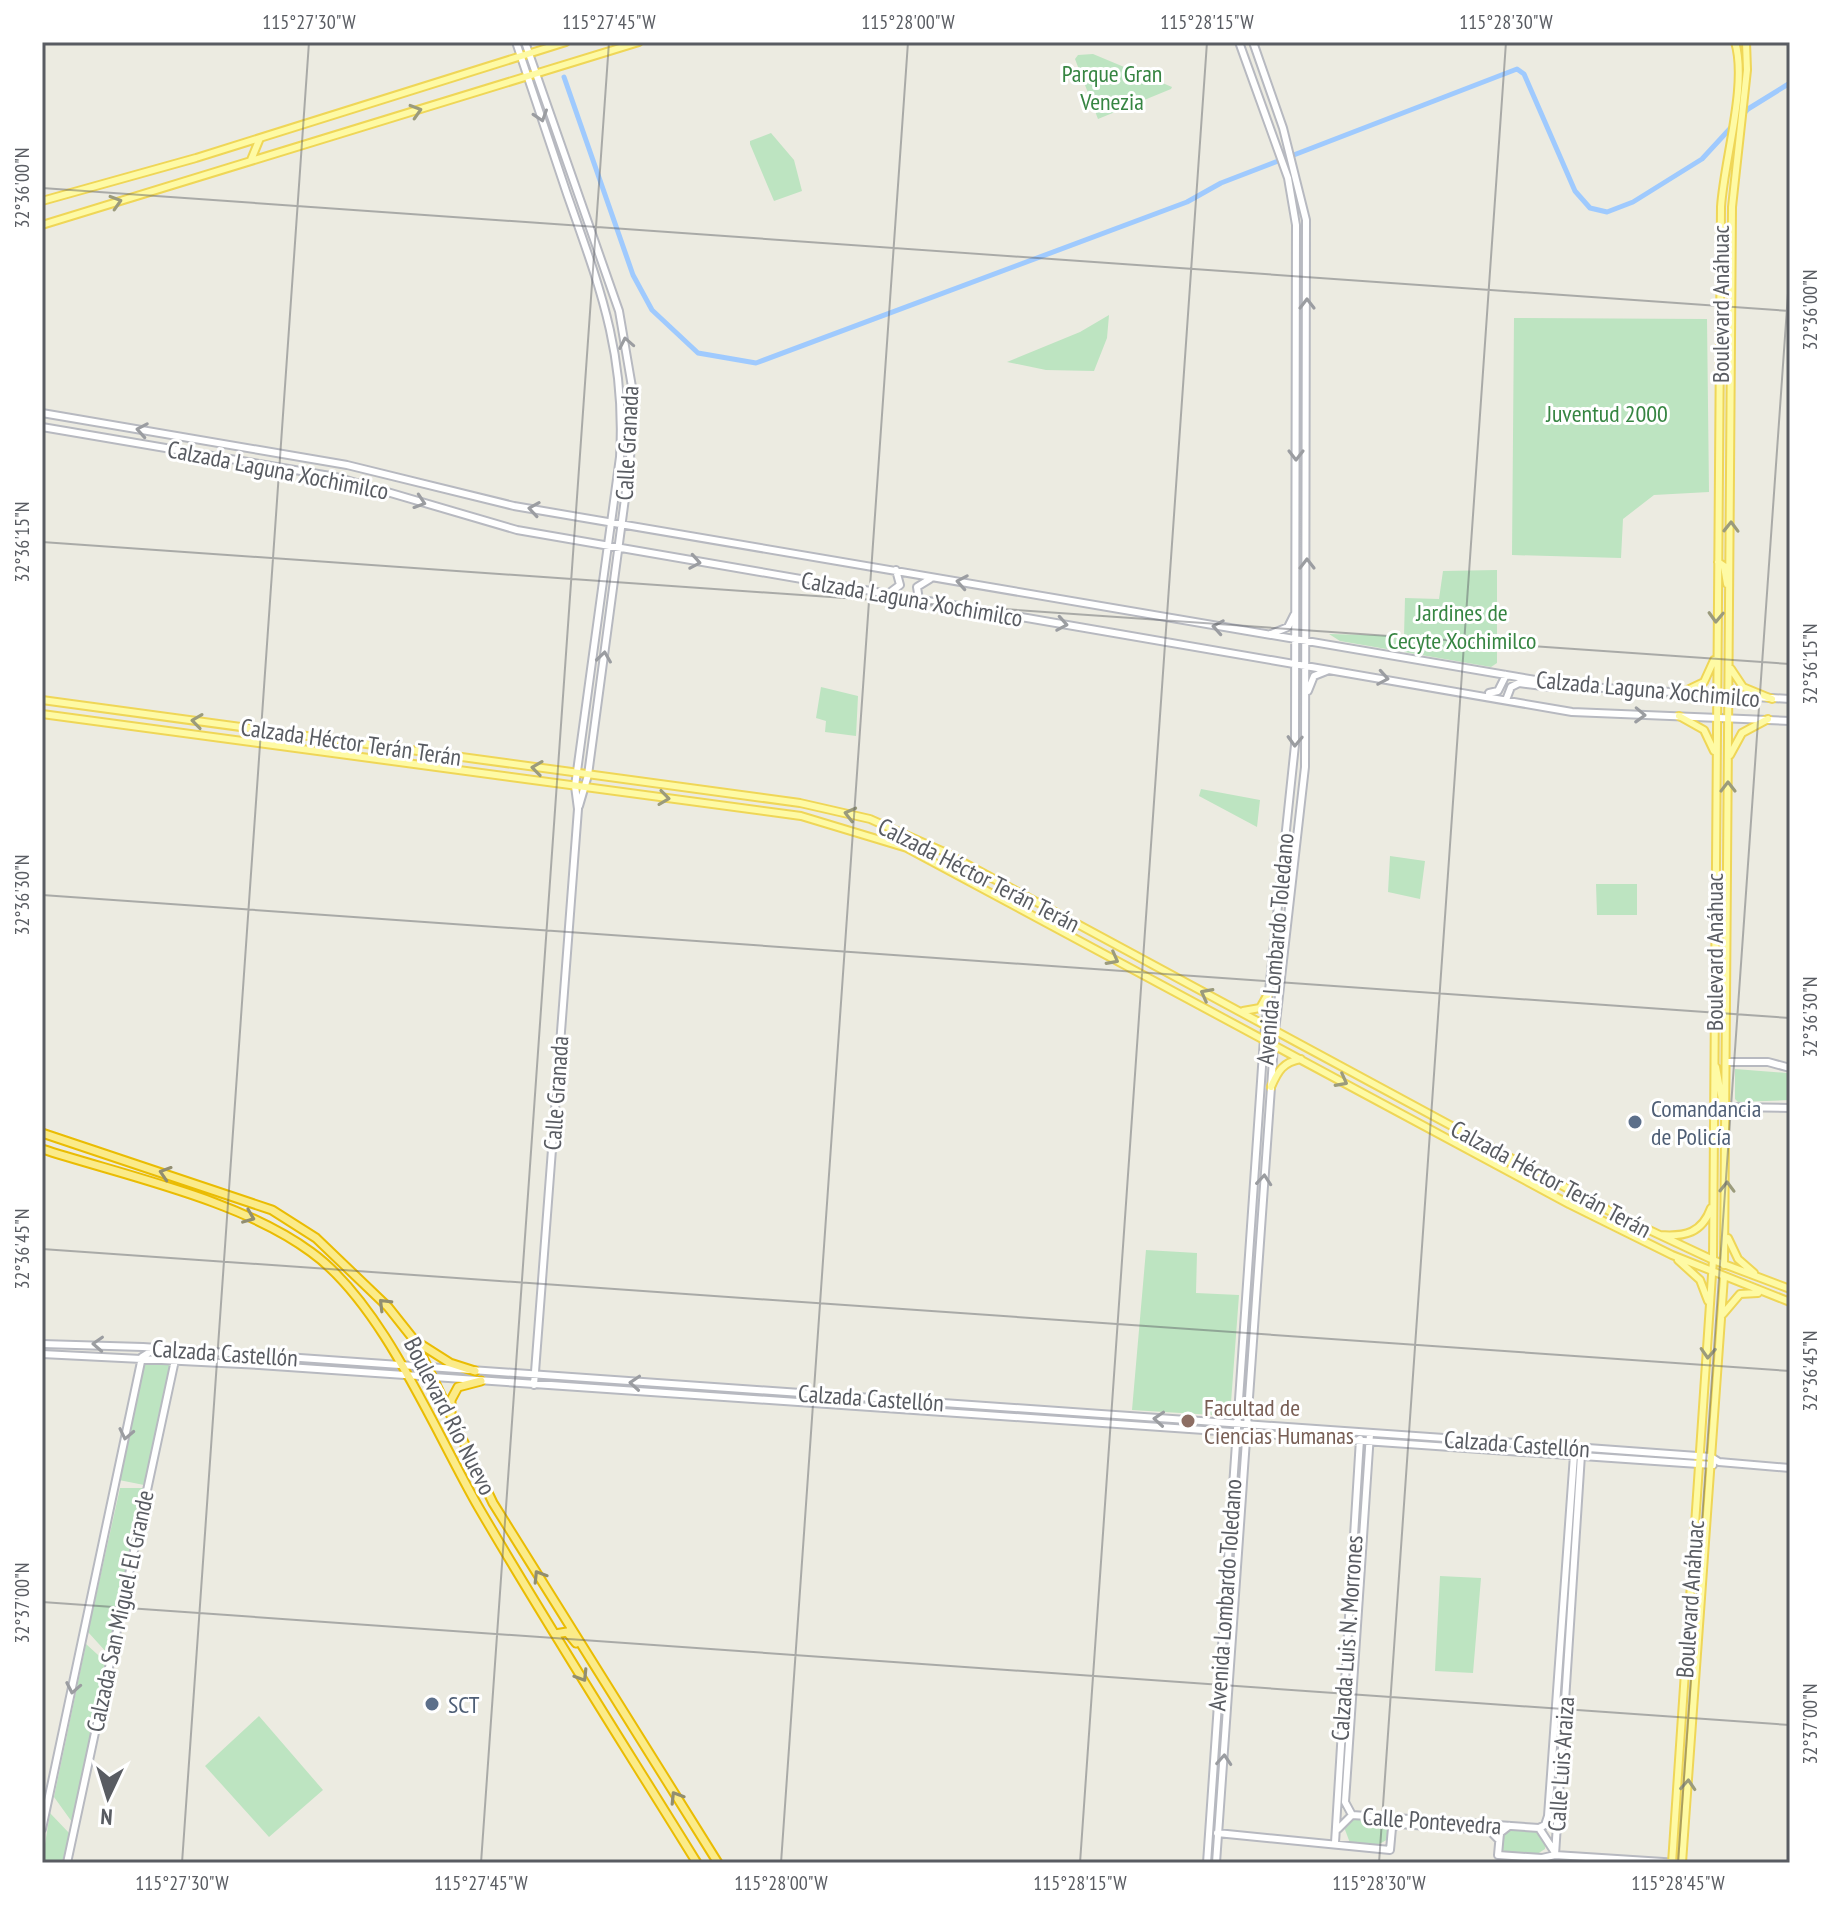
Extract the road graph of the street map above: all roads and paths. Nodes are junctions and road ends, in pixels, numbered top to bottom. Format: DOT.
graph roads {
  1 [pos="516,42"];
  2 [pos="525,42"];
  3 [pos="566,42"];
  4 [pos="639,42"];
  5 [pos="1239,42"];
  6 [pos="1253,42"];
  7 [pos="1735,42"];
  8 [pos="1746,42"];
  9 [pos="529,53"];
  10 [pos="520,55"];
  11 [pos="536,75"];
  12 [pos="528,78"];
  13 [pos="260,138"];
  14 [pos="251,161"];
  15 [pos="42,201"];
  16 [pos="42,225"];
  17 [pos="1296,377"];
  18 [pos="1306,400"];
  19 [pos="42,413"];
  20 [pos="1296,423"];
  21 [pos="42,427"];
  22 [pos="202,440"];
  23 [pos="148,445"];
  24 [pos="1307,450"];
  25 [pos="611,522"];
  26 [pos="622,524"];
  27 [pos="607,546"];
  28 [pos="619,548"];
  29 [pos="1718,562"];
  30 [pos="896,570"];
  31 [pos="937,578"];
  32 [pos="888,594"];
  33 [pos="1730,599"];
  34 [pos="919,600"];
  35 [pos="1295,611"];
  36 [pos="1266,635"];
  37 [pos="1295,640"];
  38 [pos="1306,642"];
  39 [pos="1716,657"];
  40 [pos="1295,663"];
  41 [pos="1306,664"];
  42 [pos="1729,666"];
  43 [pos="1332,669"];
  44 [pos="1506,675"];
  45 [pos="1422,685"];
  46 [pos="1586,688"];
  47 [pos="1679,694"];
  48 [pos="1716,696"];
  49 [pos="1730,697"];
  50 [pos="1306,698"];
  51 [pos="1772,699"];
  52 [pos="1790,699"];
  53 [pos="42,700"];
  54 [pos="1506,700"];
  55 [pos="42,714"];
  56 [pos="1679,716"];
  57 [pos="1716,717"];
  58 [pos="1729,717"];
  59 [pos="1768,719"];
  60 [pos="1790,721"];
  61 [pos="1716,757"];
  62 [pos="1728,759"];
  63 [pos="576,773"];
  64 [pos="588,775"];
  65 [pos="575,786"];
  66 [pos="586,788"];
  67 [pos="1289,799"];
  68 [pos="1300,807"];
  69 [pos="578,809"];
  70 [pos="1715,813"];
  71 [pos="1728,874"];
  72 [pos="1713,919"];
  73 [pos="1727,926"];
  74 [pos="1269,992"];
  75 [pos="1238,1011"];
  76 [pos="1266,1026"];
  77 [pos="1275,1031"];
  78 [pos="1264,1038"];
  79 [pos="1274,1043"];
  80 [pos="1301,1059"];
  81 [pos="1727,1062"];
  82 [pos="1714,1064"];
  83 [pos="1790,1068"];
  84 [pos="1271,1087"];
  85 [pos="1728,1107"];
  86 [pos="1790,1108"];
  87 [pos="42,1133"];
  88 [pos="42,1149"];
  89 [pos="1468,1149"];
  90 [pos="1532,1170"];
  91 [pos="1560,1199"];
  92 [pos="1714,1200"];
  93 [pos="1613,1213"];
  94 [pos="1251,1225"];
  95 [pos="1726,1229"];
  96 [pos="1655,1235"];
  97 [pos="1259,1253"];
  98 [pos="1672,1255"];
  99 [pos="1713,1260"];
  100 [pos="1724,1265"];
  101 [pos="1712,1272"];
  102 [pos="1724,1277"];
  103 [pos="1764,1279"];
  104 [pos="1247,1282"];
  105 [pos="1790,1289"];
  106 [pos="1772,1295"];
  107 [pos="1790,1302"];
  108 [pos="1710,1308"];
  109 [pos="1254,1315"];
  110 [pos="1721,1317"];
  111 [pos="1244,1327"];
  112 [pos="415,1341"];
  113 [pos="42,1344"];
  114 [pos="173,1349"];
  115 [pos="224,1352"];
  116 [pos="42,1354"];
  117 [pos="1252,1355"];
  118 [pos="142,1357"];
  119 [pos="175,1360"];
  120 [pos="223,1362"];
  121 [pos="400,1365"];
  122 [pos="428,1367"];
  123 [pos="475,1371"];
  124 [pos="405,1375"];
  125 [pos="534,1376"];
  126 [pos="433,1377"];
  127 [pos="481,1381"];
  128 [pos="534,1385"];
  129 [pos="452,1420"];
  130 [pos="1237,1424"];
  131 [pos="1248,1425"];
  132 [pos="1361,1433"];
  133 [pos="1236,1434"];
  134 [pos="1370,1434"];
  135 [pos="1247,1435"];
  136 [pos="1360,1443"];
  137 [pos="1370,1444"];
  138 [pos="1578,1448"];
  139 [pos="1577,1457"];
  140 [pos="1700,1457"];
  141 [pos="1711,1457"];
  142 [pos="1719,1462"];
  143 [pos="1699,1466"];
  144 [pos="1710,1466"];
  145 [pos="1790,1468"];
  146 [pos="1572,1542"];
  147 [pos="555,1634"];
  148 [pos="584,1650"];
  149 [pos="1345,1740"];
  150 [pos="1553,1745"];
  151 [pos="1563,1746"];
  152 [pos="1352,1815"];
  153 [pos="1385,1817"];
  154 [pos="1509,1826"];
  155 [pos="1392,1828"];
  156 [pos="1539,1828"];
  157 [pos="42,1829"];
  158 [pos="1209,1832"];
  159 [pos="1218,1833"];
  160 [pos="1335,1839"];
  161 [pos="1498,1839"];
  162 [pos="1555,1855"];
  163 [pos="67,1863"];
  164 [pos="697,1863"];
  165 [pos="718,1863"];
  166 [pos="1207,1863"];
  167 [pos="1216,1863"];
  168 [pos="1672,1863"];
  169 [pos="1681,1863"];
  1 -- 10 [label="main road, Calle Granada"];
  2 -- 9 [label="main road, Calle Granada"];
  3 -- 9 [label="main road"];
  4 -- 11 [label="main road"];
  5 -- 17 [label="main road, Avenida Lombardo Toledano"];
  18 -- 6 [label="main road, Avenida Lombardo Toledano, one-way"];
  7 -- 29 [label="main road, Boulevard Anáhuac"];
  33 -- 8 [label="main road, Boulevard Anáhuac, one-way"];
  9 -- 10 [label="main road"];
  9 -- 11 [label="main road, Calle Granada"];
  10 -- 12 [label="main road, Calle Granada"];
  10 -- 13 [label="main road"];
  11 -- 12 [label="main road"];
  26 -- 11 [label="main road, Calle Granada, one-way"];
  14 -- 12 [label="main road, one-way"];
  12 -- 25 [label="main road, Calle Granada, one-way"];
  13 -- 14 [label="main road"];
  13 -- 15 [label="main road"];
  16 -- 14 [label="main road, one-way"];
  17 -- 18 [label="main road"];
  17 -- 20 [label="main road, Avenida Lombardo Toledano"];
  18 -- 24 [label="main road, Avenida Lombardo Toledano"];
  22 -- 19 [label="main road, Calzada Laguna Xochimilco, one-way"];
  20 -- 24 [label="main road"];
  20 -- 35 [label="main road, Avenida Lombardo Toledano, one-way"];
  21 -- 23 [label="main road, Calzada Laguna Xochimilco"];
  22 -- 23 [label="main road"];
  25 -- 22 [label="main road, Calzada Laguna Xochimilco, one-way"];
  23 -- 27 [label="main road, Calzada Laguna Xochimilco, one-way"];
  38 -- 24 [label="main road, Avenida Lombardo Toledano, one-way"];
  25 -- 26 [label="main road, Calzada Laguna Xochimilco"];
  25 -- 27 [label="main road, Calle Granada"];
  26 -- 28 [label="main road, Calle Granada"];
  26 -- 30 [label="main road, Calzada Laguna Xochimilco"];
  27 -- 28 [label="main road, Calzada Laguna Xochimilco"];
  27 -- 63 [label="main road, Calle Granada"];
  28 -- 32 [label="main road, Calzada Laguna Xochimilco, one-way"];
  64 -- 28 [label="main road, Calle Granada, one-way"];
  29 -- 33 [label="main road"];
  29 -- 39 [label="main road, Boulevard Anáhuac, one-way"];
  30 -- 31 [label="main road, Calzada Laguna Xochimilco"];
  30 -- 32 [label="main road"];
  31 -- 34 [label="main road"];
  36 -- 31 [label="main road, Calzada Laguna Xochimilco, one-way"];
  32 -- 34 [label="main road, Calzada Laguna Xochimilco"];
  33 -- 42 [label="main road, Boulevard Anáhuac"];
  34 -- 40 [label="main road, Calzada Laguna Xochimilco, one-way"];
  35 -- 36 [label="main road"];
  35 -- 37 [label="main road, Avenida Lombardo Toledano"];
  36 -- 37 [label="main road, Calzada Laguna Xochimilco"];
  37 -- 38 [label="main road, Calzada Laguna Xochimilco"];
  37 -- 40 [label="main road, Avenida Lombardo Toledano"];
  38 -- 41 [label="main road, Avenida Lombardo Toledano"];
  38 -- 44 [label="main road, Calzada Laguna Xochimilco"];
  39 -- 47 [label="main road"];
  39 -- 48 [label="main road, Boulevard Anáhuac"];
  40 -- 41 [label="main road, Calzada Laguna Xochimilco"];
  40 -- 67 [label="main road, Avenida Lombardo Toledano, one-way"];
  41 -- 43 [label="main road, Calzada Laguna Xochimilco"];
  41 -- 50 [label="main road, Avenida Lombardo Toledano"];
  42 -- 49 [label="main road, Boulevard Anáhuac"];
  42 -- 51 [label="main road"];
  43 -- 45 [label="main road, Calzada Laguna Xochimilco, one-way"];
  43 -- 50 [label="main road"];
  44 -- 45 [label="main road"];
  44 -- 46 [label="main road, Calzada Laguna Xochimilco"];
  45 -- 54 [label="main road, Calzada Laguna Xochimilco"];
  46 -- 47 [label="main road, Calzada Laguna Xochimilco"];
  46 -- 54 [label="main road"];
  47 -- 48 [label="main road, Calzada Laguna Xochimilco"];
  48 -- 49 [label="main road, Calzada Laguna Xochimilco"];
  48 -- 57 [label="main road, Boulevard Anáhuac"];
  49 -- 51 [label="main road, Calzada Laguna Xochimilco"];
  49 -- 58 [label="main road, Boulevard Anáhuac"];
  50 -- 68 [label="main road, Avenida Lombardo Toledano"];
  51 -- 52 [label="main road, Calzada Laguna Xochimilco"];
  63 -- 53 [label="main road, Calzada Héctor Terán Terán, one-way"];
  54 -- 56 [label="main road, Calzada Laguna Xochimilco, one-way"];
  55 -- 65 [label="main road, Calzada Héctor Terán Terán"];
  56 -- 57 [label="main road, Calzada Laguna Xochimilco"];
  56 -- 61 [label="main road"];
  57 -- 58 [label="main road, Calzada Laguna Xochimilco"];
  57 -- 61 [label="main road, Boulevard Anáhuac"];
  58 -- 59 [label="main road, Calzada Laguna Xochimilco"];
  58 -- 62 [label="main road, Boulevard Anáhuac"];
  59 -- 60 [label="main road, Calzada Laguna Xochimilco"];
  59 -- 62 [label="main road"];
  61 -- 70 [label="main road, Boulevard Anáhuac"];
  71 -- 62 [label="main road, Boulevard Anáhuac, one-way"];
  63 -- 64 [label="main road, Calzada Héctor Terán Terán"];
  63 -- 65 [label="main road, Calle Granada"];
  64 -- 66 [label="main road, Calle Granada"];
  75 -- 64 [label="main road, Calzada Héctor Terán Terán, one-way"];
  65 -- 66 [label="main road, Calzada Héctor Terán Terán"];
  65 -- 69 [label="main road, Calle Granada"];
  66 -- 69 [label="main road, Calle Granada"];
  66 -- 78 [label="main road, Calzada Héctor Terán Terán, one-way"];
  67 -- 68 [label="main road"];
  67 -- 74 [label="main road, Avenida Lombardo Toledano"];
  68 -- 77 [label="main road, Avenida Lombardo Toledano"];
  69 -- 125 [label="main road, Calle Granada"];
  70 -- 71 [label="main road"];
  70 -- 72 [label="main road, Boulevard Anáhuac"];
  71 -- 73 [label="main road, Boulevard Anáhuac"];
  72 -- 73 [label="main road"];
  72 -- 82 [label="main road, Boulevard Anáhuac"];
  73 -- 81 [label="main road, Boulevard Anáhuac"];
  74 -- 75 [label="main road"];
  74 -- 76 [label="main road, Avenida Lombardo Toledano"];
  75 -- 76 [label="main road, Calzada Héctor Terán Terán"];
  76 -- 77 [label="main road, Calzada Héctor Terán Terán"];
  76 -- 78 [label="main road, Avenida Lombardo Toledano"];
  77 -- 79 [label="main road, Avenida Lombardo Toledano"];
  77 -- 90 [label="main road, Calzada Héctor Terán Terán"];
  78 -- 79 [label="main road, Calzada Héctor Terán Terán"];
  78 -- 94 [label="main road, Avenida Lombardo Toledano"];
  79 -- 80 [label="main road, Calzada Héctor Terán Terán"];
  79 -- 84 [label="main road, Avenida Lombardo Toledano"];
  80 -- 84 [label="main road"];
  80 -- 89 [label="main road, Calzada Héctor Terán Terán, one-way"];
  81 -- 83 [label="main road"];
  81 -- 85 [label="main road, Boulevard Anáhuac"];
  82 -- 85 [label="main road"];
  82 -- 92 [label="main road, Boulevard Anáhuac"];
  97 -- 84 [label="main road, Avenida Lombardo Toledano, one-way"];
  85 -- 86 [label="main road"];
  95 -- 85 [label="main road, Boulevard Anáhuac, one-way"];
  112 -- 87 [label="highway, Boulevard Río Nuevo, one-way"];
  88 -- 121 [label="highway, Boulevard Río Nuevo, one-way"];
  89 -- 90 [label="main road"];
  89 -- 91 [label="main road, Calzada Héctor Terán Terán"];
  90 -- 93 [label="main road, Calzada Héctor Terán Terán"];
  91 -- 93 [label="main road"];
  91 -- 98 [label="main road, Calzada Héctor Terán Terán"];
  92 -- 96 [label="main road"];
  92 -- 99 [label="main road, Boulevard Anáhuac"];
  93 -- 96 [label="main road, Calzada Héctor Terán Terán"];
  94 -- 97 [label="main road"];
  94 -- 104 [label="main road, Avenida Lombardo Toledano"];
  95 -- 100 [label="main road, Boulevard Anáhuac"];
  95 -- 103 [label="main road"];
  96 -- 99 [label="main road, Calzada Héctor Terán Terán"];
  97 -- 109 [label="main road, Avenida Lombardo Toledano"];
  98 -- 101 [label="main road, Calzada Héctor Terán Terán"];
  98 -- 108 [label="main road"];
  99 -- 100 [label="main road, Calzada Héctor Terán Terán"];
  99 -- 101 [label="main road, Boulevard Anáhuac"];
  100 -- 102 [label="main road, Boulevard Anáhuac"];
  100 -- 103 [label="main road, Calzada Héctor Terán Terán"];
  101 -- 102 [label="main road, Calzada Héctor Terán Terán"];
  101 -- 108 [label="main road, Boulevard Anáhuac"];
  102 -- 106 [label="main road, Calzada Héctor Terán Terán"];
  102 -- 110 [label="main road, Boulevard Anáhuac"];
  103 -- 105 [label="main road, Calzada Héctor Terán Terán"];
  104 -- 109 [label="main road"];
  104 -- 111 [label="main road, Avenida Lombardo Toledano"];
  106 -- 107 [label="main road, Calzada Héctor Terán Terán"];
  106 -- 110 [label="main road"];
  108 -- 140 [label="main road, Boulevard Anáhuac, one-way"];
  109 -- 117 [label="main road, Avenida Lombardo Toledano"];
  110 -- 141 [label="main road, Boulevard Anáhuac"];
  111 -- 117 [label="main road"];
  111 -- 130 [label="main road, Avenida Lombardo Toledano"];
  112 -- 122 [label="highway, Boulevard Río Nuevo"];
  112 -- 123 [label="highway"];
  114 -- 113 [label="main road, Calzada Castellón, one-way"];
  114 -- 115 [label="main road, Calzada Castellón"];
  114 -- 118 [label="main road"];
  115 -- 120 [label="main road"];
  115 -- 121 [label="main road, Calzada Castellón"];
  116 -- 118 [label="main road, Calzada Castellón"];
  117 -- 131 [label="main road, Avenida Lombardo Toledano"];
  118 -- 119 [label="main road, Calzada Castellón"];
  118 -- 157 [label="main road, Calzada San Miguel El Grande, one-way"];
  119 -- 120 [label="main road, Calzada Castellón"];
  119 -- 163 [label="main road, Calzada San Miguel El Grande"];
  120 -- 124 [label="main road, Calzada Castellón"];
  121 -- 122 [label="main road, Calzada Castellón"];
  121 -- 124 [label="highway, Boulevard Río Nuevo"];
  122 -- 123 [label="main road, Calzada Castellón"];
  122 -- 126 [label="highway, Boulevard Río Nuevo"];
  123 -- 125 [label="main road, Calzada Castellón"];
  124 -- 126 [label="main road, Calzada Castellón"];
  124 -- 147 [label="highway, Boulevard Río Nuevo"];
  125 -- 128 [label="main road, Calle Granada"];
  130 -- 125 [label="main road, Calzada Castellón, one-way"];
  126 -- 127 [label="main road, Calzada Castellón"];
  126 -- 129 [label="highway, Boulevard Río Nuevo"];
  127 -- 128 [label="main road, Calzada Castellón"];
  127 -- 129 [label="highway"];
  128 -- 133 [label="main road, Calzada Castellón"];
  148 -- 129 [label="highway, Boulevard Río Nuevo, one-way"];
  130 -- 131 [label="main road, Calzada Castellón"];
  130 -- 133 [label="main road, Avenida Lombardo Toledano"];
  131 -- 132 [label="main road, Calzada Castellón"];
  131 -- 135 [label="main road, Avenida Lombardo Toledano"];
  132 -- 134 [label="main road, Calzada Castellón"];
  132 -- 136 [label="main road, Calzada Luis N. Morrones"];
  133 -- 135 [label="main road, Calzada Castellón"];
  133 -- 158 [label="main road, Avenida Lombardo Toledano"];
  134 -- 137 [label="main road, Calzada Luis N. Morrones"];
  134 -- 138 [label="main road, Calzada Castellón"];
  135 -- 136 [label="main road, Calzada Castellón"];
  159 -- 135 [label="main road, Avenida Lombardo Toledano, one-way"];
  136 -- 137 [label="main road, Calzada Castellón"];
  136 -- 149 [label="main road, Calzada Luis N. Morrones"];
  137 -- 139 [label="main road, Calzada Castellón"];
  137 -- 149 [label="main road, Calzada Luis N. Morrones"];
  138 -- 139 [label="main road, Calle Luis Araiza"];
  138 -- 140 [label="main road, Calzada Castellón"];
  139 -- 143 [label="main road, Calzada Castellón"];
  139 -- 146 [label="main road, Calle Luis Araiza"];
  140 -- 141 [label="main road, Calzada Castellón"];
  140 -- 143 [label="main road, Boulevard Anáhuac"];
  141 -- 142 [label="main road"];
  141 -- 144 [label="main road, Boulevard Anáhuac"];
  142 -- 144 [label="main road"];
  142 -- 145 [label="main road"];
  143 -- 144 [label="main road, Calzada Castellón"];
  143 -- 168 [label="main road, Boulevard Anáhuac"];
  169 -- 144 [label="main road, Boulevard Anáhuac, one-way"];
  146 -- 150 [label="main road, Calle Luis Araiza"];
  146 -- 151 [label="main road, Calle Luis Araiza"];
  147 -- 148 [label="highway"];
  147 -- 164 [label="highway, Boulevard Río Nuevo, one-way"];
  165 -- 148 [label="highway, Boulevard Río Nuevo, one-way"];
  149 -- 152 [label="main road, Calzada Luis N. Morrones"];
  149 -- 160 [label="main road, Calzada Luis N. Morrones"];
  150 -- 151 [label="main road"];
  150 -- 156 [label="main road, Calle Luis Araiza"];
  151 -- 162 [label="main road, Calle Luis Araiza"];
  152 -- 153 [label="main road, Calle Pontevedra"];
  152 -- 160 [label="main road, Calle Pontevedra"];
  153 -- 154 [label="main road, Calle Pontevedra"];
  153 -- 155 [label="main road"];
  154 -- 156 [label="main road, Calle Pontevedra"];
  154 -- 161 [label="main road, Calle Luis Araiza"];
  155 -- 160 [label="main road"];
  155 -- 161 [label="main road, Calle Pontevedra"];
  156 -- 162 [label="main road, Calle Luis Araiza"];
  158 -- 159 [label="main road"];
  158 -- 166 [label="main road, Avenida Lombardo Toledano"];
  159 -- 160 [label="main road"];
  159 -- 167 [label="main road, Avenida Lombardo Toledano"];
  161 -- 162 [label="main road"];
  162 -- 168 [label="main road"];
  168 -- 169 [label="main road"];
}
